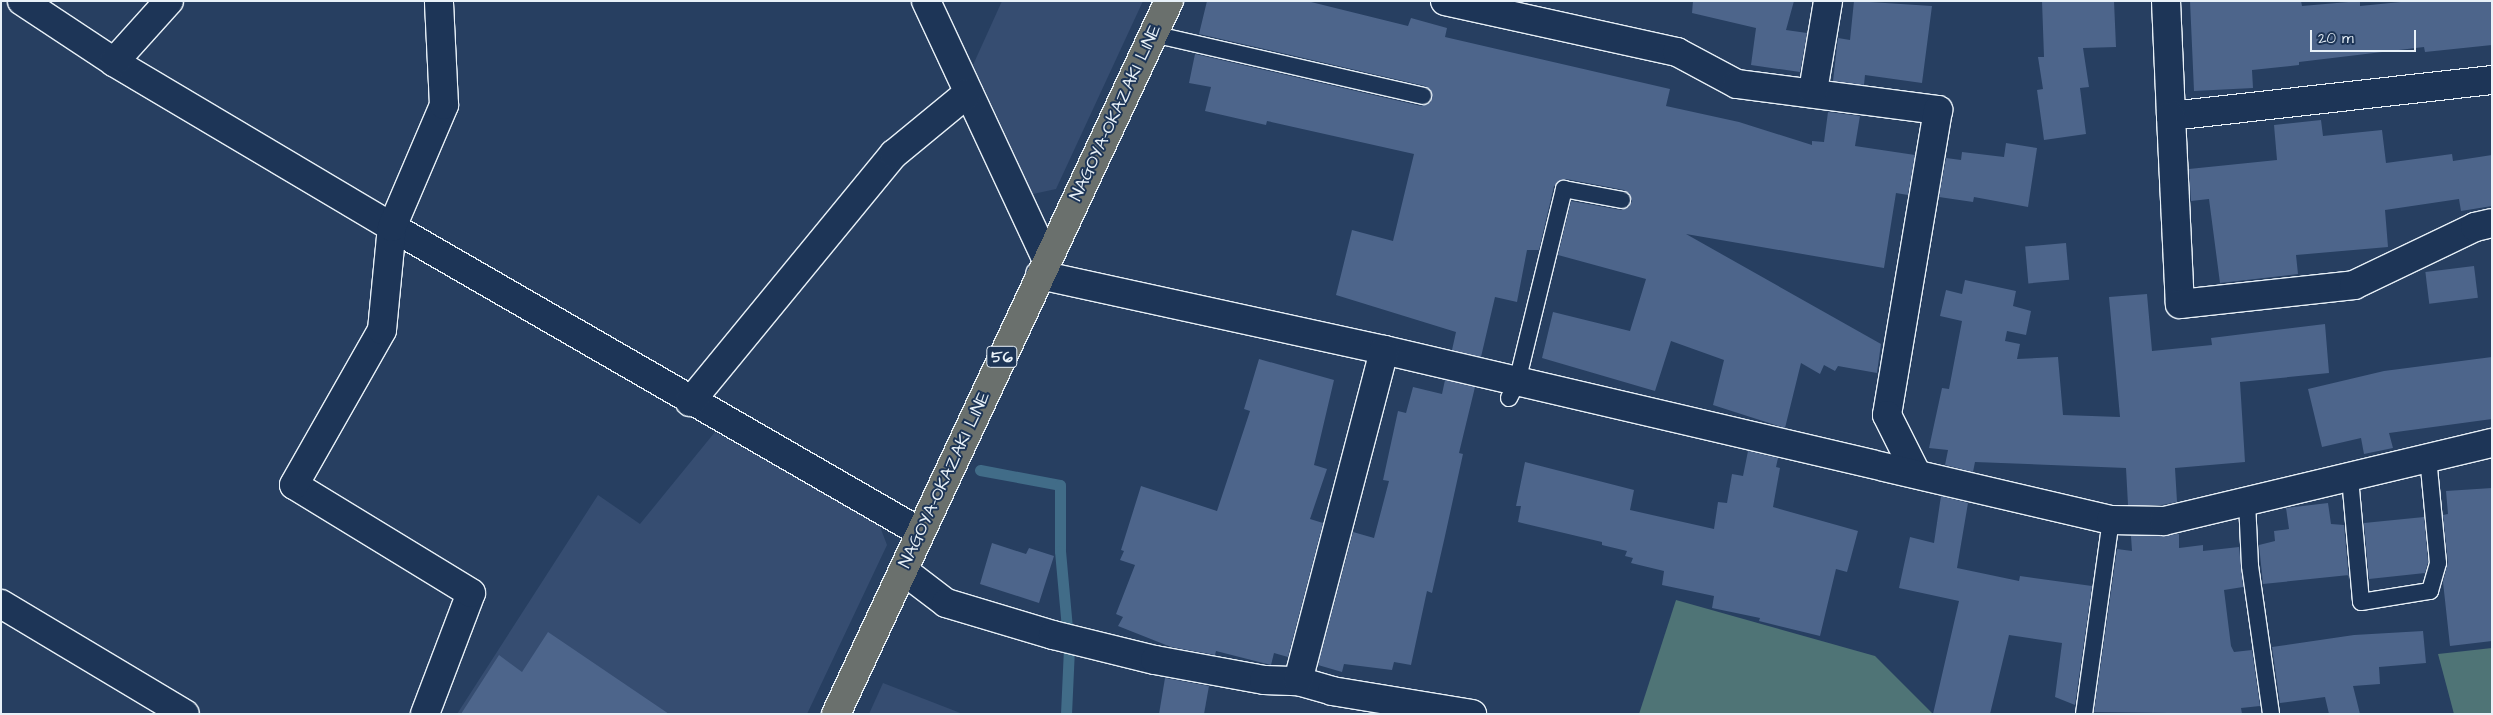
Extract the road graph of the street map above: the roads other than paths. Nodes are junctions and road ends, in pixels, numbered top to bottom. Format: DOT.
graph roads {
  1 [pos="22,1"];
  2 [pos="169,1"];
  3 [pos="439,1"];
  4 [pos="926,1"];
  5 [pos="1169,1"];
  6 [pos="1445,1"];
  7 [pos="1828,1"];
  8 [pos="2166,1"];
  9 [pos="1153,34"];
  10 [pos="114,62"];
  11 [pos="2492,80"];
  12 [pos="1813,91"];
  13 [pos="968,93"];
  14 [pos="1423,96"];
  15 [pos="2171,116"];
  16 [pos="1622,200"];
  17 [pos="2492,223"];
  18 [pos="392,226"];
  19 [pos="1044,267"];
  20 [pos="1384,350"];
  21 [pos="1513,390"];
  22 [pos="690,402"];
  23 [pos="2492,443"];
  24 [pos="2428,458"];
  25 [pos="1916,473"];
  26 [pos="2350,478"];
  27 [pos="2247,502"];
  28 [pos="2111,520"];
  29 [pos="920,532"];
  30 [pos="904,571"];
  31 [pos="1,604"];
  32 [pos="1298,681"];
  33 [pos="169,710"];
  34 [pos="425,714"];
  35 [pos="836,714"];
  36 [pos="1472,714"];
  37 [pos="2084,714"];
  38 [pos="2271,714"];
  1 -- 10 [label="street"];
  2 -- 10 [label="street"];
  3 -- 18 [label="street"];
  4 -- 13 [label="street"];
  5 -- 9 [label="main road, NAGOYA-OKAZAKI LINE / 56"];
  6 -- 12 [label="street"];
  7 -- 12 [label="street"];
  8 -- 15 [label="street"];
  9 -- 14 [label="lane"];
  9 -- 19 [label="main road, NAGOYA-OKAZAKI LINE / 56"];
  10 -- 18 [label="street"];
  11 -- 15 [label="street"];
  12 -- 25 [label="street"];
  13 -- 19 [label="street"];
  13 -- 22 [label="street"];
  15 -- 17 [label="street"];
  16 -- 21 [label="lane"];
  18 -- 22 [label="street"];
  18 -- 34 [label="street"];
  19 -- 20 [label="street"];
  19 -- 29 [label="main road, NAGOYA-OKAZAKI LINE / 56"];
  20 -- 21 [label="street"];
  20 -- 32 [label="street"];
  21 -- 25 [label="street"];
  22 -- 29 [label="street"];
  23 -- 24 [label="street"];
  24 -- 26 [label="street"];
  24 -- 26 [label="lane"];
  25 -- 28 [label="street"];
  26 -- 27 [label="street"];
  27 -- 28 [label="street"];
  27 -- 38 [label="lane"];
  28 -- 37 [label="lane"];
  29 -- 30 [label="main road, NAGOYA-OKAZAKI LINE / 56"];
  30 -- 32 [label="street"];
  30 -- 35 [label="main road, NAGOYA-OKAZAKI LINE / 56"];
  31 -- 33 [label="street"];
  32 -- 36 [label="street"];
}
